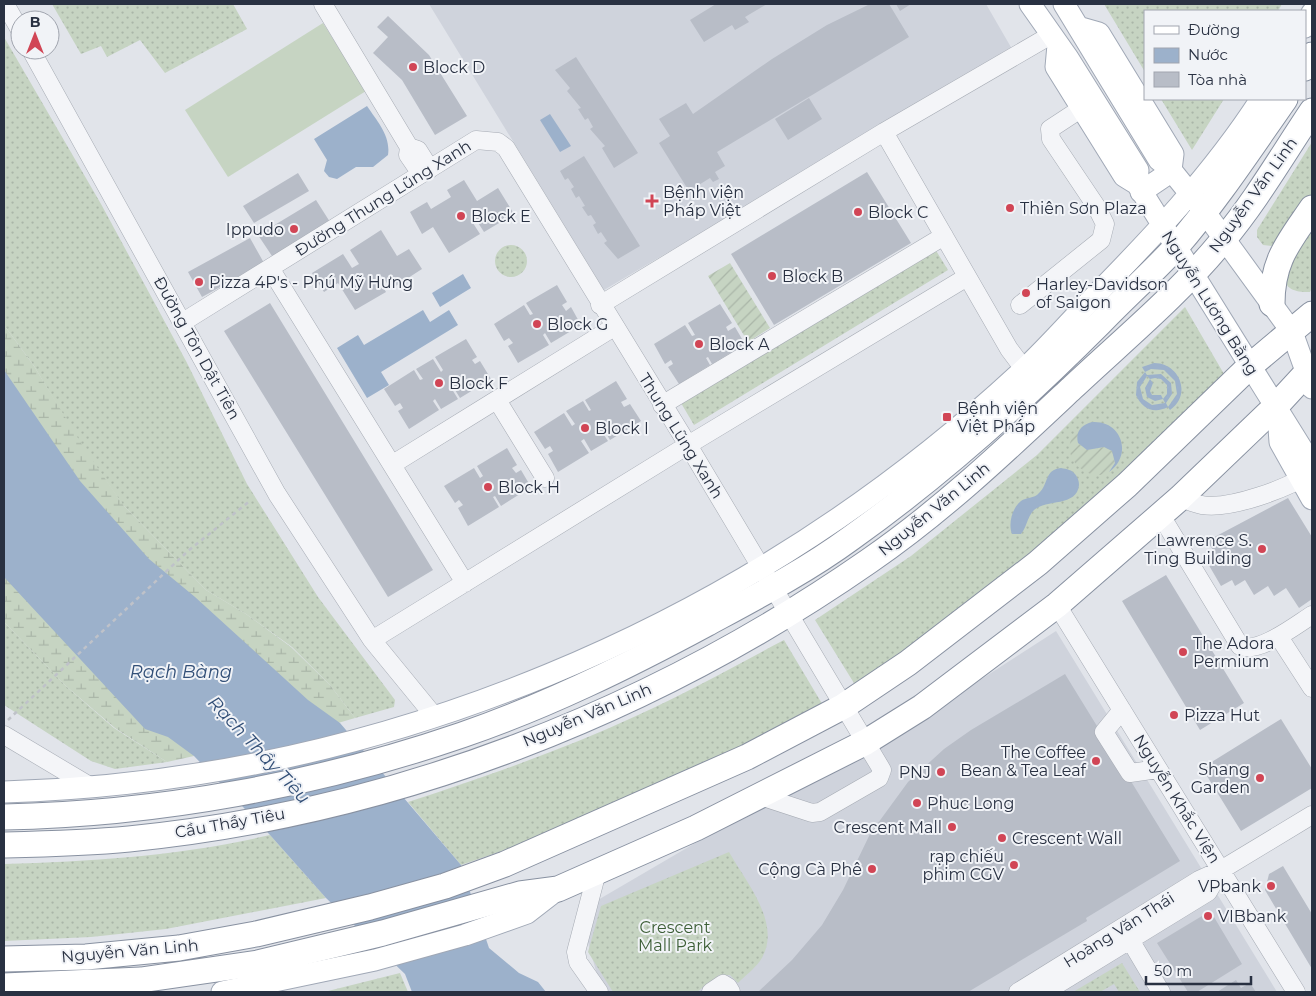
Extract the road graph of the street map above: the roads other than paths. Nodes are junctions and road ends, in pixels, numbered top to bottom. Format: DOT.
graph roads {
  1 [pos="323,4"];
  2 [pos="1064,5"];
  3 [pos="1312,13"];
  4 [pos="1042,19"];
  5 [pos="1306,25"];
  6 [pos="1312,55"];
  7 [pos="37,60"];
  8 [pos="1306,66"];
  9 [pos="1260,100"];
  10 [pos="1284,100"];
  11 [pos="1082,108"];
  12 [pos="1312,111"];
  13 [pos="884,132"];
  14 [pos="425,171"];
  15 [pos="1171,171"];
  16 [pos="1139,188"];
  17 [pos="1197,203"];
  18 [pos="1312,208"];
  19 [pos="1162,226"];
  20 [pos="944,236"];
  21 [pos="1225,239"];
  22 [pos="1175,247"];
  23 [pos="270,268"];
  24 [pos="1193,275"];
  25 [pos="967,276"];
  26 [pos="1272,304"];
  27 [pos="600,305"];
  28 [pos="1020,305"];
  29 [pos="1312,314"];
  30 [pos="183,322"];
  31 [pos="614,326"];
  32 [pos="1292,332"];
  33 [pos="1250,366"];
  34 [pos="1310,376"];
  35 [pos="1030,378"];
  36 [pos="497,400"];
  37 [pos="662,405"];
  38 [pos="1280,414"];
  39 [pos="688,445"];
  40 [pos="392,464"];
  41 [pos="1308,472"];
  42 [pos="545,478"];
  43 [pos="1180,498"];
  44 [pos="1312,500"];
  45 [pos="1160,514"];
  46 [pos="767,578"];
  47 [pos="464,583"];
  48 [pos="1057,605"];
  49 [pos="789,614"];
  50 [pos="1312,615"];
  51 [pos="1279,636"];
  52 [pos="372,640"];
  53 [pos="1312,688"];
  54 [pos="844,706"];
  55 [pos="1122,710"];
  56 [pos="431,719"];
  57 [pos="6,727"];
  58 [pos="866,742"];
  59 [pos="436,744"];
  60 [pos="1158,769"];
  61 [pos="451,770"];
  62 [pos="93,788"];
  63 [pos="4,792"];
  64 [pos="139,795"];
  65 [pos="760,796"];
  66 [pos="1312,814"];
  67 [pos="4,817"];
  68 [pos="4,845"];
  69 [pos="1220,870"];
  70 [pos="597,872"];
  71 [pos="1127,935"];
  72 [pos="4,959"];
  73 [pos="261,974"];
  74 [pos="4,986"];
  75 [pos="1034,990"];
  76 [pos="222,992"];
  77 [pos="599,992"];
  78 [pos="711,992"];
  79 [pos="731,992"];
  80 [pos="1162,992"];
  81 [pos="1296,992"];
  1 -- 14 [label="street"];
  2 -- 4 [label="main road"];
  2 -- 15 [label="main road"];
  3 -- 5 [label="main road"];
  4 -- 11 [label="main road, Nguyễn Lương Bằng"];
  4 -- 13 [label="street"];
  4 -- 16 [label="main road, Nguyễn Lương Bằng"];
  6 -- 8 [label="highway"];
  7 -- 30 [label="street, Đường Tôn Dật Tiên"];
  9 -- 17 [label="main road, Nguyễn Văn Linh"];
  10 -- 17 [label="highway, Nguyễn Văn Linh"];
  11 -- 16 [label="main road, Nguyễn Lương Bằng"];
  11 -- 28 [label="street"];
  12 -- 21 [label="highway, Nguyễn Văn Linh"];
  13 -- 20 [label="street"];
  13 -- 27 [label="street"];
  14 -- 23 [label="street, Đường Thung Lũng Xanh"];
  14 -- 27 [label="street, Đường Thung Lũng Xanh"];
  15 -- 16 [label="main road"];
  15 -- 17 [label="main road"];
  16 -- 19 [label="main road, Nguyễn Lương Bằng"];
  17 -- 19 [label="main road, Nguyễn Văn Linh"];
  17 -- 21 [label="main road"];
  17 -- 22 [label="highway, Nguyễn Văn Linh"];
  18 -- 26 [label="highway"];
  19 -- 22 [label="main road, Nguyễn Lương Bằng"];
  19 -- 35 [label="main road, Nguyễn Văn Linh"];
  20 -- 25 [label="street"];
  20 -- 37 [label="street"];
  21 -- 24 [label="highway, Nguyễn Văn Linh"];
  21 -- 26 [label="main road"];
  22 -- 24 [label="main road, Nguyễn Lương Bằng"];
  22 -- 35 [label="highway, Nguyễn Văn Linh"];
  23 -- 30 [label="street, Đường Thung Lũng Xanh"];
  23 -- 40 [label="street"];
  24 -- 33 [label="main road, Nguyễn Lương Bằng"];
  24 -- 49 [label="highway, Nguyễn Văn Linh"];
  25 -- 35 [label="street"];
  25 -- 39 [label="street"];
  26 -- 32 [label="main road"];
  27 -- 31 [label="street, Thung Lũng Xanh"];
  29 -- 32 [label="highway"];
  30 -- 52 [label="street, Đường Tôn Dật Tiên"];
  31 -- 36 [label="street"];
  31 -- 37 [label="street, Thung Lũng Xanh"];
  32 -- 33 [label="highway"];
  32 -- 34 [label="main road"];
  33 -- 38 [label="main road, Nguyễn Lương Bằng"];
  33 -- 54 [label="highway"];
  34 -- 38 [label="highway"];
  35 -- 46 [label="highway, Nguyễn Văn Linh"];
  36 -- 40 [label="street"];
  36 -- 42 [label="street"];
  37 -- 39 [label="street, Thung Lũng Xanh"];
  38 -- 41 [label="main road"];
  38 -- 43 [label="highway"];
  39 -- 46 [label="street, Thung Lũng Xanh"];
  39 -- 47 [label="street"];
  40 -- 47 [label="street"];
  41 -- 43 [label="street"];
  41 -- 44 [label="main road"];
  43 -- 45 [label="highway"];
  45 -- 48 [label="highway"];
  45 -- 51 [label="street"];
  46 -- 49 [label="street, Thung Lũng Xanh"];
  46 -- 56 [label="main road, Nguyễn Văn Linh"];
  46 -- 59 [label="highway, Nguyễn Văn Linh"];
  47 -- 52 [label="street"];
  48 -- 55 [label="street, Nguyễn Khắc Viện"];
  48 -- 58 [label="highway"];
  49 -- 54 [label="street, Thung Lũng Xanh"];
  49 -- 61 [label="highway, Nguyễn Văn Linh"];
  50 -- 51 [label="street"];
  51 -- 53 [label="street"];
  52 -- 56 [label="street, Đường Tôn Dật Tiên"];
  54 -- 58 [label="street, Thung Lũng Xanh"];
  54 -- 72 [label="highway, Nguyễn Văn Linh"];
  55 -- 60 [label="street, Nguyễn Khắc Viện"];
  55 -- 60 [label="street"];
  56 -- 64 [label="main road"];
  57 -- 62 [label="street"];
  58 -- 65 [label="highway"];
  58 -- 65 [label="street, Thung Lũng Xanh"];
  59 -- 64 [label="highway, Cầu Thầy Tiêu"];
  60 -- 69 [label="street, Nguyễn Khắc Viện"];
  61 -- 68 [label="highway, Cầu Thầy Tiêu"];
  62 -- 63 [label="main road"];
  62 -- 64 [label="main road"];
  64 -- 67 [label="highway"];
  65 -- 70 [label="highway"];
  66 -- 69 [label="street"];
  69 -- 71 [label="street, Hoàng Văn Thái"];
  69 -- 81 [label="street, Nguyễn Khắc Viện"];
  70 -- 73 [label="highway"];
  70 -- 77 [label="street"];
  71 -- 75 [label="street, Hoàng Văn Thái"];
  71 -- 80 [label="street"];
  73 -- 74 [label="highway, Nguyễn Văn Linh"];
  73 -- 76 [label="main road"];
  78 -- 79 [label="street"];
}
